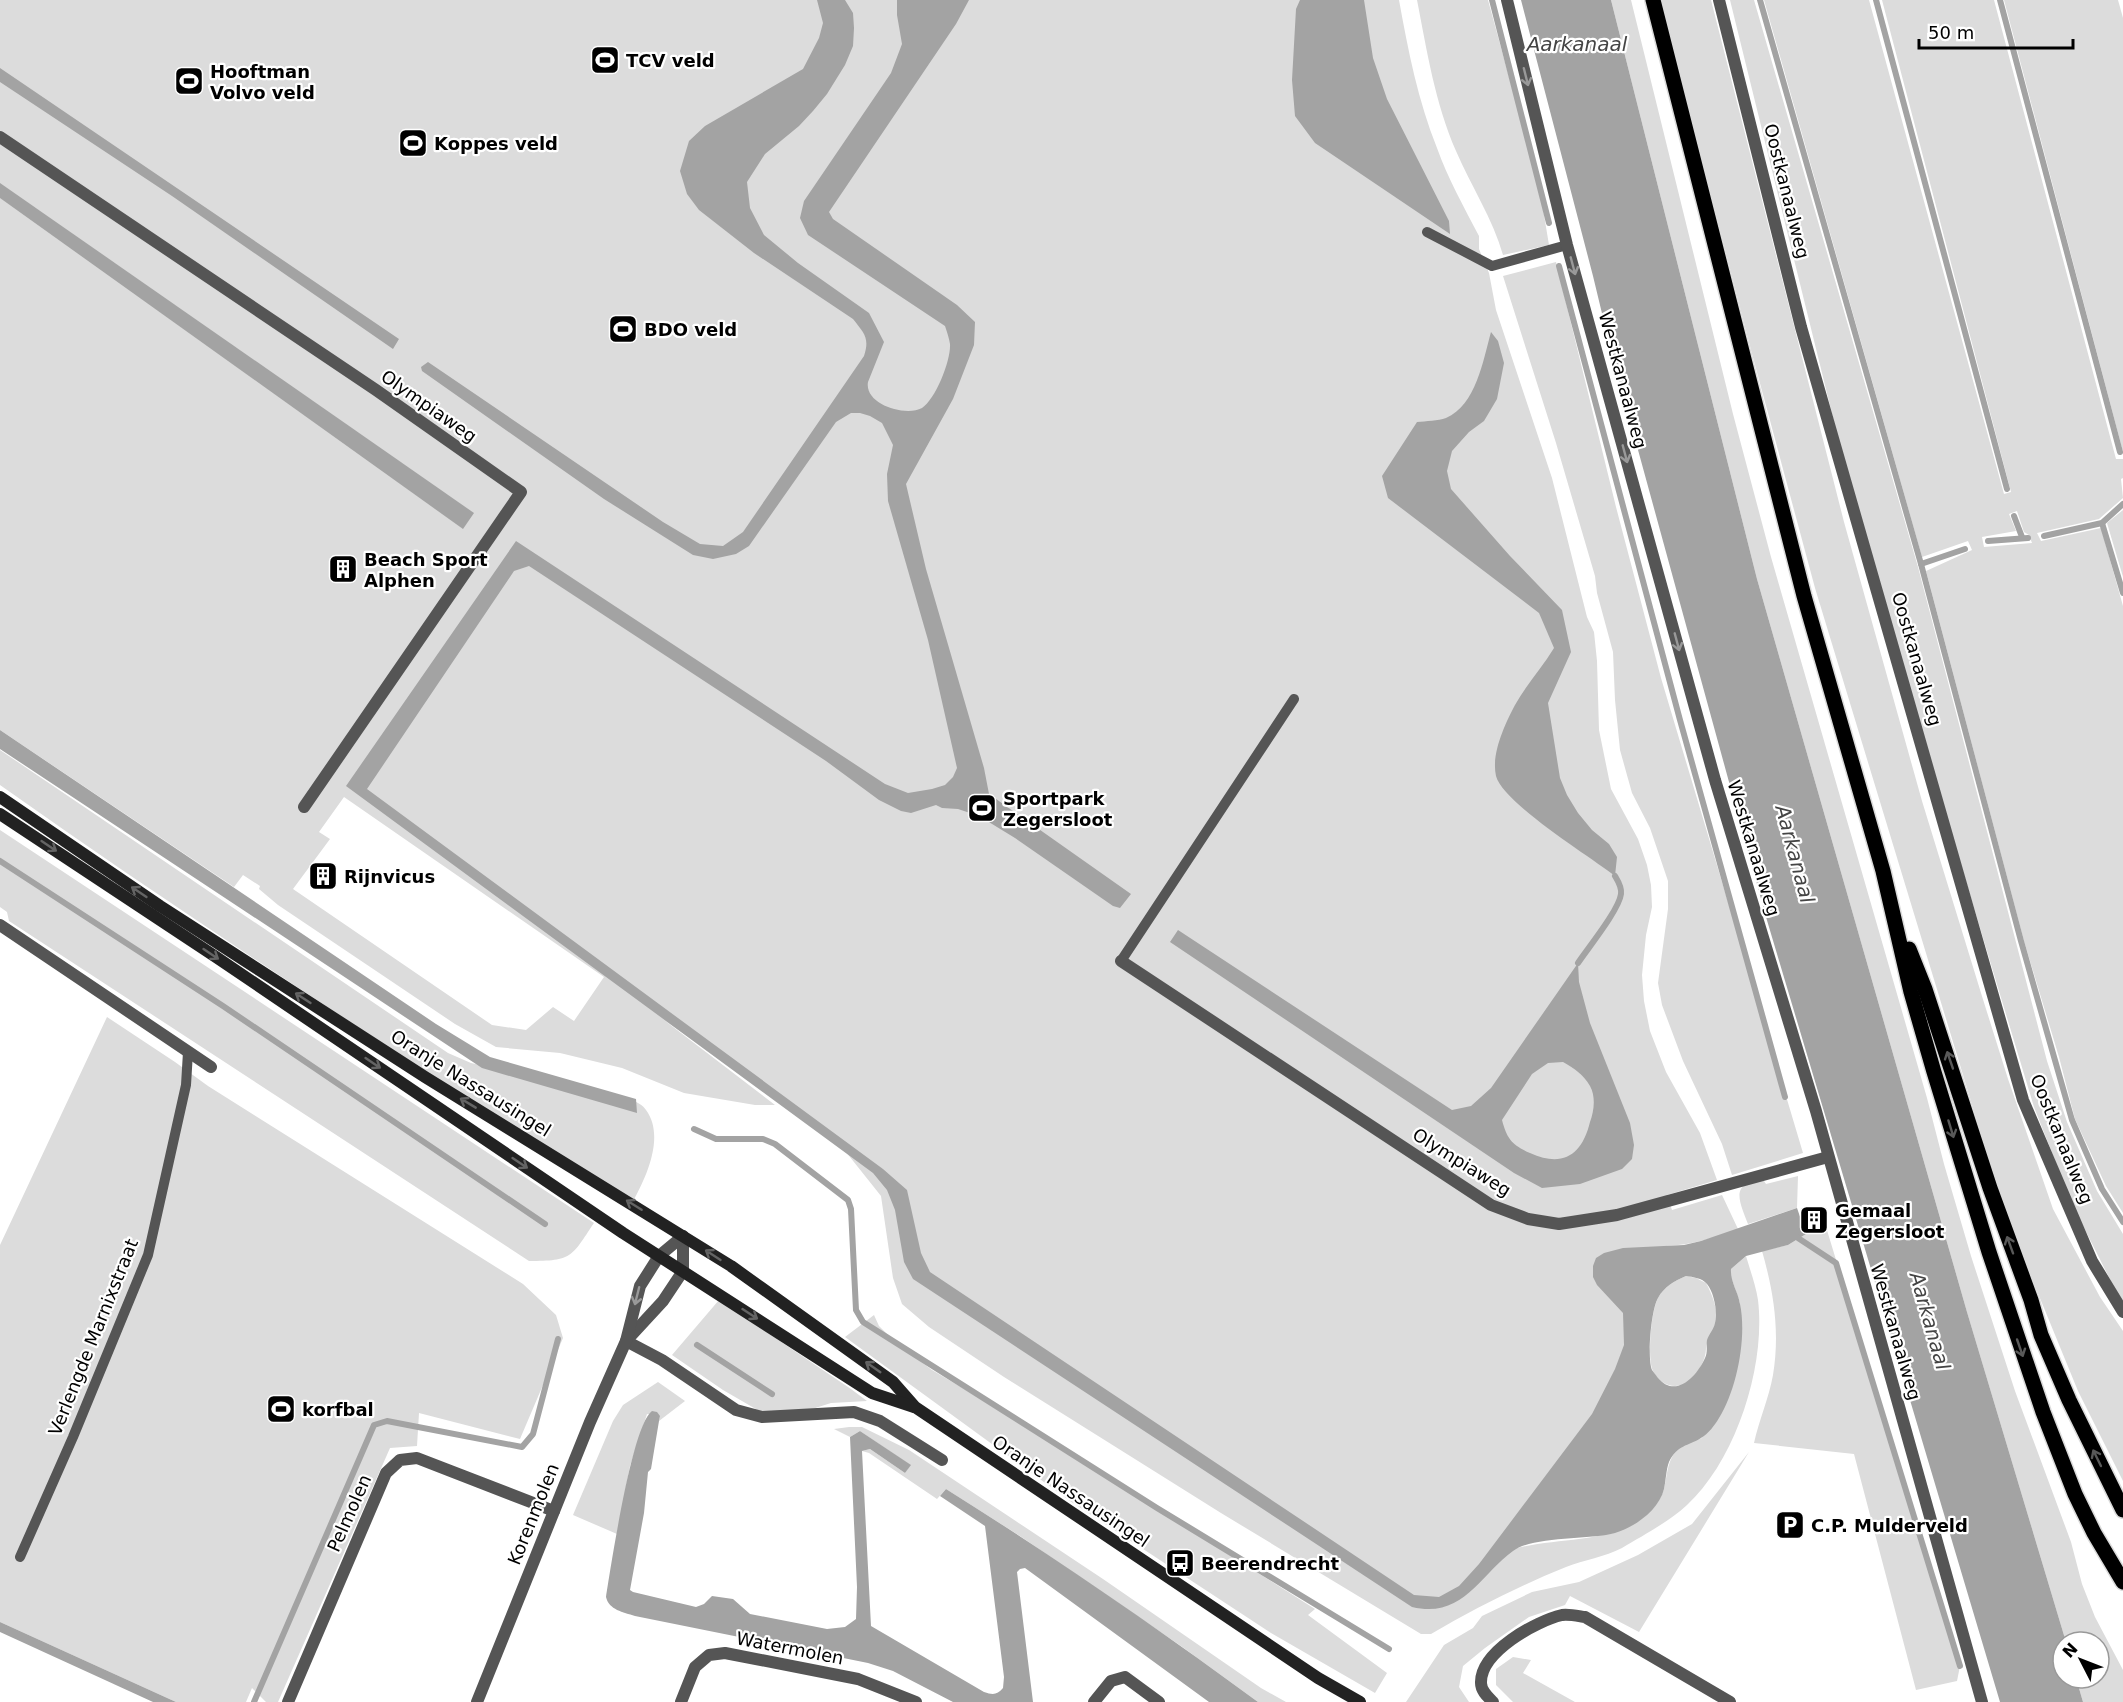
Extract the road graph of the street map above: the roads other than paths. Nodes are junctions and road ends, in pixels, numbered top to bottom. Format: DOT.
graph roads {
  1 [pos="1507,0"];
  2 [pos="1653,0"];
  3 [pos="1719,0"];
  4 [pos="0,137"];
  5 [pos="1427,232"];
  6 [pos="1567,245"];
  7 [pos="1294,699"];
  8 [pos="0,797"];
  9 [pos="304,807"];
  10 [pos="0,814"];
  11 [pos="1893,910"];
  12 [pos="0,925"];
  13 [pos="1121,961"];
  14 [pos="188,1052"];
  15 [pos="211,1067"];
  16 [pos="1828,1157"];
  17 [pos="683,1236"];
  18 [pos="659,1256"];
  19 [pos="683,1271"];
  20 [pos="2123,1312"];
  21 [pos="626,1341"];
  22 [pos="915,1407"];
  23 [pos="942,1460"];
  24 [pos="2123,1510"];
  25 [pos="554,1511"];
  26 [pos="20,1557"];
  27 [pos="2123,1582"];
  28 [pos="288,1702"];
  29 [pos="477,1702"];
  30 [pos="681,1702"];
  31 [pos="916,1702"];
  32 [pos="1094,1702"];
  33 [pos="1159,1702"];
  34 [pos="1360,1702"];
  35 [pos="1493,1702"];
  36 [pos="1730,1702"];
  37 [pos="1983,1702"];
  1 -- 6 [label="street, Westkanaalweg, one-way"];
  2 -- 11 [label="main road"];
  3 -- 20 [label="street, Oostkanaalweg"];
  4 -- 9 [label="street, Olympiaweg"];
  5 -- 6 [label="lane"];
  6 -- 16 [label="street, Westkanaalweg, one-way"];
  7 -- 13 [label="lane"];
  17 -- 8 [label="main road, Oranje Nassausingel, one-way"];
  10 -- 18 [label="main road, Oranje Nassausingel, one-way"];
  24 -- 11 [label="main road, one-way"];
  11 -- 27 [label="main road, one-way"];
  12 -- 14 [label="street"];
  13 -- 16 [label="street, Olympiaweg"];
  14 -- 15 [label="street"];
  14 -- 26 [label="lane, Verlengde Marnixstraat"];
  16 -- 37 [label="street, Westkanaalweg"];
  17 -- 18 [label="street, Korenmolen"];
  17 -- 19 [label="street"];
  22 -- 17 [label="main road, Oranje Nassausingel, one-way"];
  18 -- 19 [label="main road, Oranje Nassausingel"];
  18 -- 21 [label="street, Korenmolen, one-way"];
  19 -- 21 [label="street, Korenmolen"];
  19 -- 22 [label="main road, Oranje Nassausingel, one-way"];
  21 -- 23 [label="street"];
  21 -- 25 [label="street, Korenmolen"];
  22 -- 34 [label="main road, Oranje Nassausingel"];
  25 -- 28 [label="street, Pelmolen"];
  25 -- 29 [label="street, Korenmolen"];
  30 -- 31 [label="street, Watermolen"];
  32 -- 33 [label="street"];
  35 -- 36 [label="street"];
}
